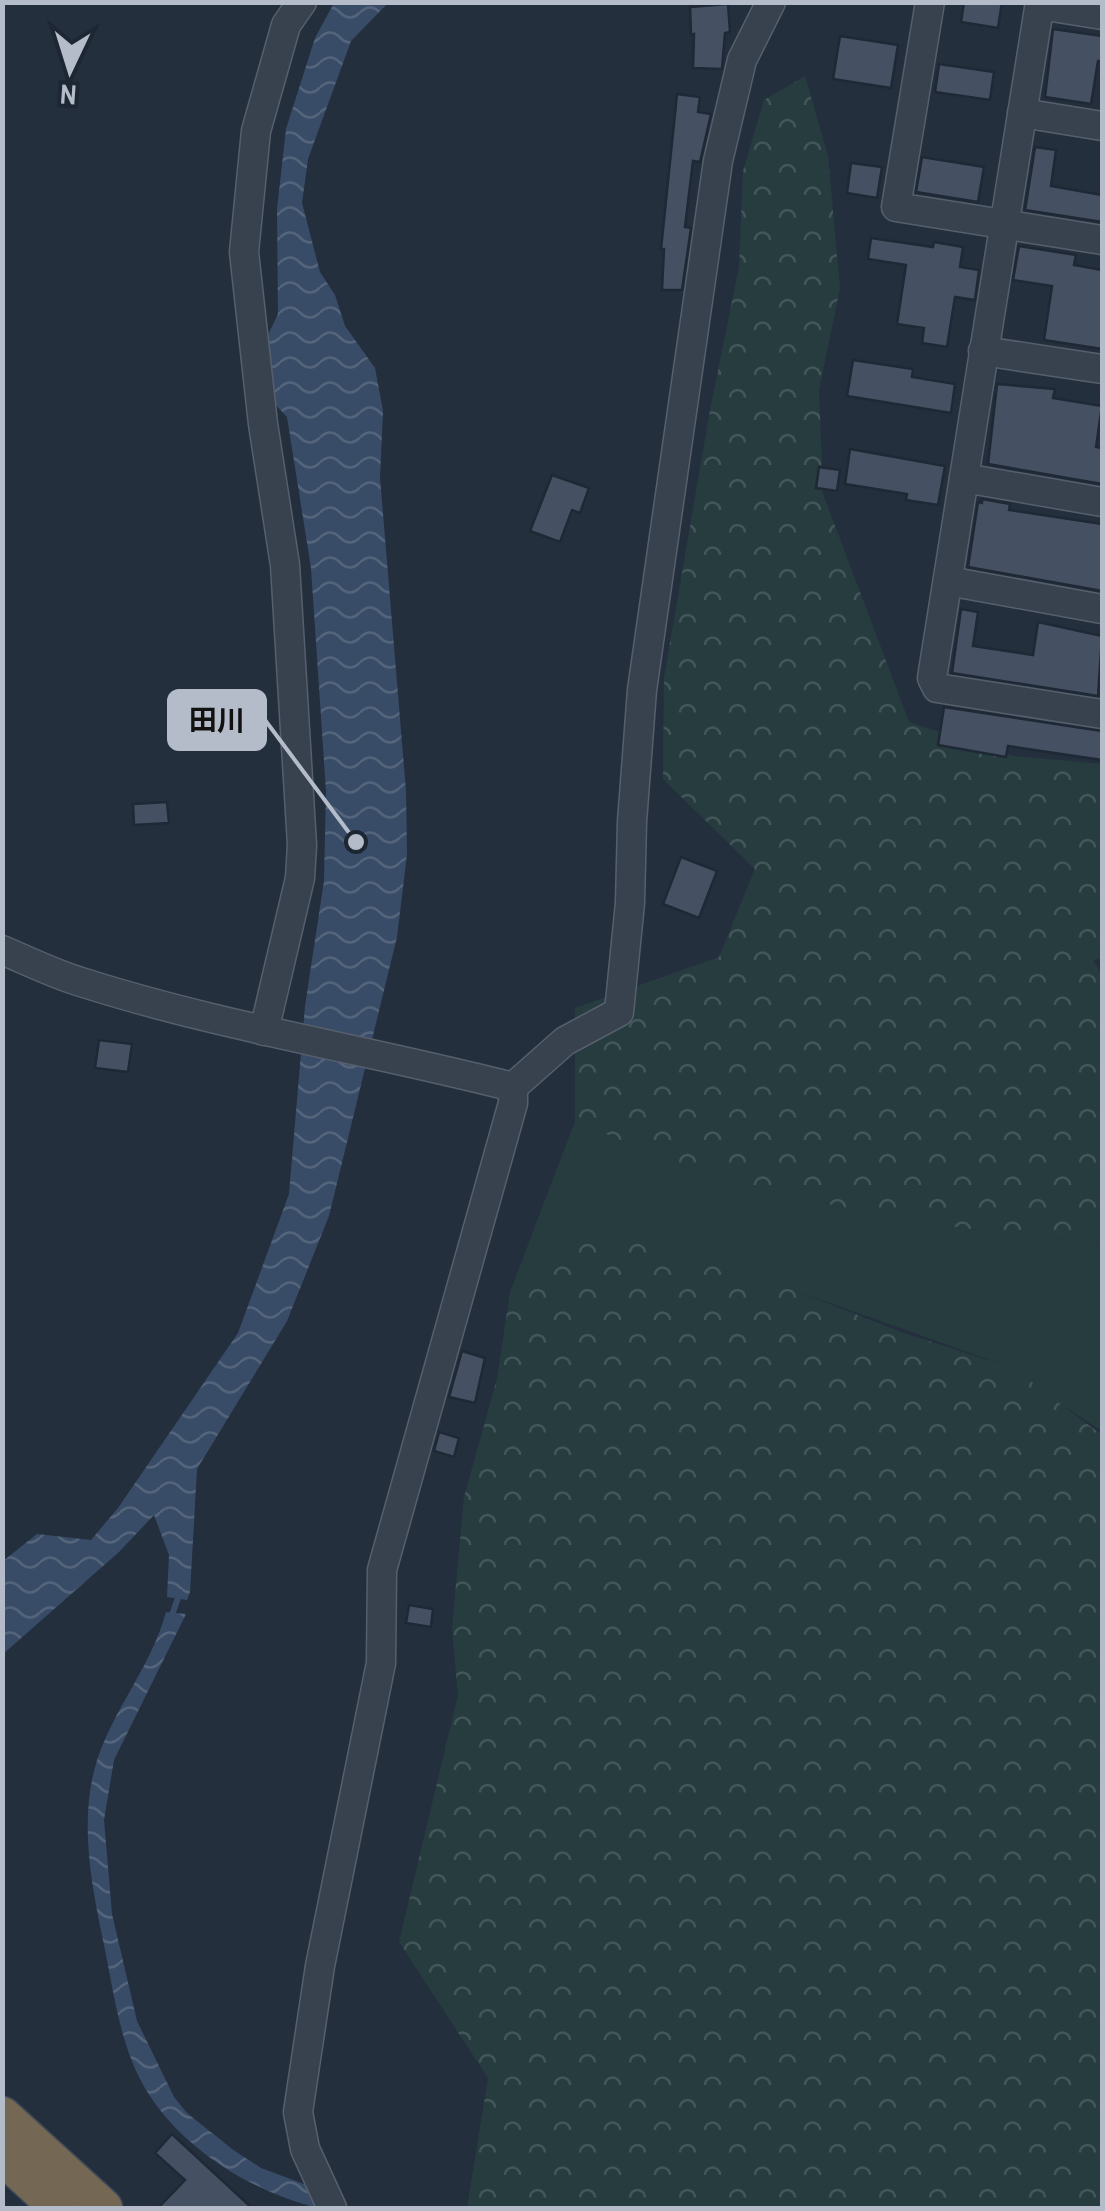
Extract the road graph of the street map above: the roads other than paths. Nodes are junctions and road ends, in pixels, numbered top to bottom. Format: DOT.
graph roads {
  1 [pos="302,2"];
  2 [pos="771,2"];
  3 [pos="930,2"];
  4 [pos="1040,4"];
  5 [pos="1102,14"];
  6 [pos="1022,113"];
  7 [pos="1102,126"];
  8 [pos="1003,225"];
  9 [pos="1102,240"];
  10 [pos="983,351"];
  11 [pos="1102,369"];
  12 [pos="964,478"];
  13 [pos="1102,502"];
  14 [pos="948,581"];
  15 [pos="1102,609"];
  16 [pos="1102,714"];
  17 [pos="2,950"];
  18 [pos="268,1031"];
  19 [pos="513,1086"];
  20 [pos="2,2108"];
  21 [pos="2,2116"];
  22 [pos="2,2155"];
  23 [pos="65,2194"];
  24 [pos="103,2208"];
  25 [pos="332,2208"];
  1 -- 18 [label="street"];
  2 -- 19 [label="street"];
  3 -- 8 [label="street"];
  4 -- 5 [label="street"];
  4 -- 6 [label="street"];
  6 -- 7 [label="street"];
  6 -- 8 [label="street"];
  8 -- 9 [label="street"];
  8 -- 10 [label="street"];
  10 -- 11 [label="street"];
  10 -- 12 [label="street"];
  12 -- 13 [label="street"];
  12 -- 14 [label="street"];
  14 -- 15 [label="street"];
  14 -- 16 [label="street"];
  17 -- 18 [label="street"];
  18 -- 19 [label="street"];
  19 -- 25 [label="street"];
  20 -- 23 [label="highway"];
  21 -- 23 [label="highway"];
  22 -- 23 [label="highway"];
  23 -- 24 [label="highway"];
}
